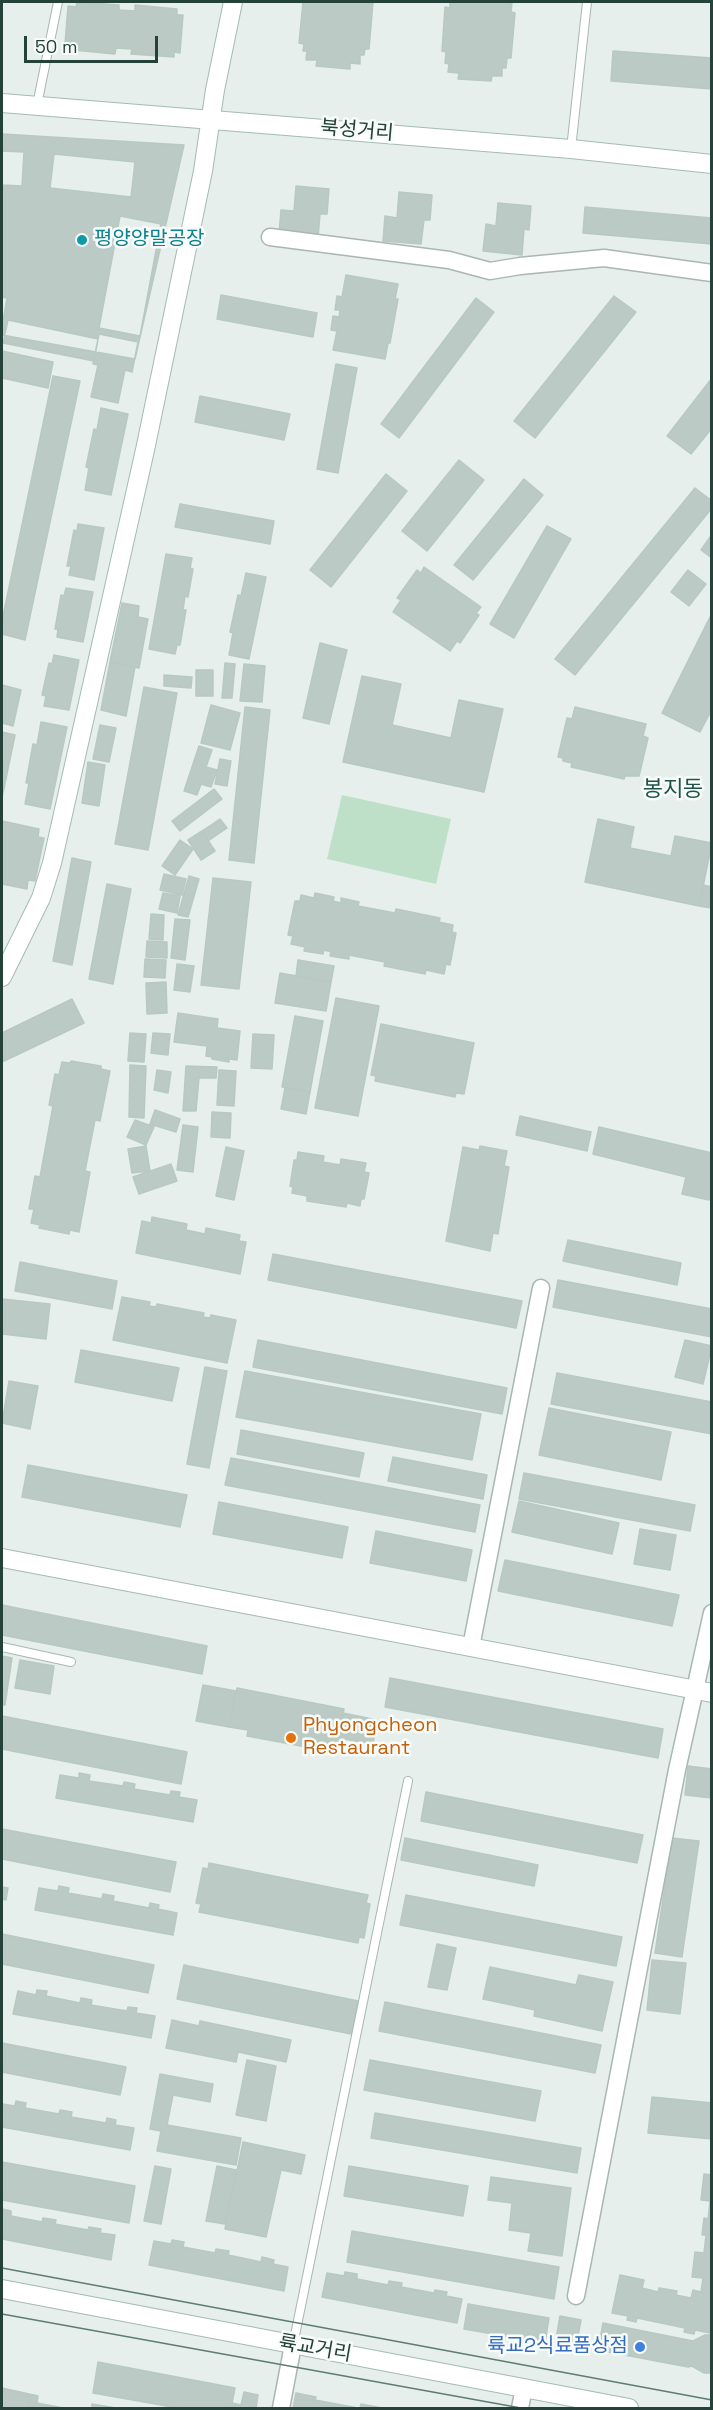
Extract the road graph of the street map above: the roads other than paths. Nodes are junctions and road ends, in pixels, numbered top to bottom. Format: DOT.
graph roads {
  1 [pos="58,2"];
  2 [pos="233,2"];
  3 [pos="587,2"];
  4 [pos="2,103"];
  5 [pos="37,106"];
  6 [pos="211,119"];
  7 [pos="571,149"];
  8 [pos="711,164"];
  9 [pos="270,237"];
  10 [pos="711,273"];
  11 [pos="2,977"];
  12 [pos="541,1287"];
  13 [pos="2,1558"];
  14 [pos="711,1613"];
  15 [pos="2,1647"];
  16 [pos="471,1647"];
  17 [pos="71,1662"];
  18 [pos="704,1691"];
  19 [pos="408,1781"];
  20 [pos="2,2289"];
  21 [pos="576,2296"];
  22 [pos="293,2345"];
  23 [pos="524,2388"];
  24 [pos="281,2409"];
  25 [pos="520,2409"];
  26 [pos="629,2409"];
  1 -- 5 [label="lane"];
  2 -- 6 [label="street"];
  3 -- 7 [label="lane"];
  4 -- 5 [label="street, 북성거리"];
  5 -- 6 [label="street, 북성거리"];
  6 -- 7 [label="street, 북성거리"];
  6 -- 11 [label="street"];
  7 -- 8 [label="street, 북성거리"];
  9 -- 10 [label="street"];
  12 -- 16 [label="street"];
  13 -- 16 [label="street"];
  14 -- 18 [label="street"];
  15 -- 17 [label="lane"];
  16 -- 18 [label="street"];
  18 -- 21 [label="street"];
  19 -- 22 [label="lane"];
  20 -- 22 [label="street, 륙교거리"];
  22 -- 23 [label="street, 륙교거리"];
  22 -- 24 [label="street"];
  23 -- 25 [label="street"];
  23 -- 26 [label="street, 륙교거리"];
}
